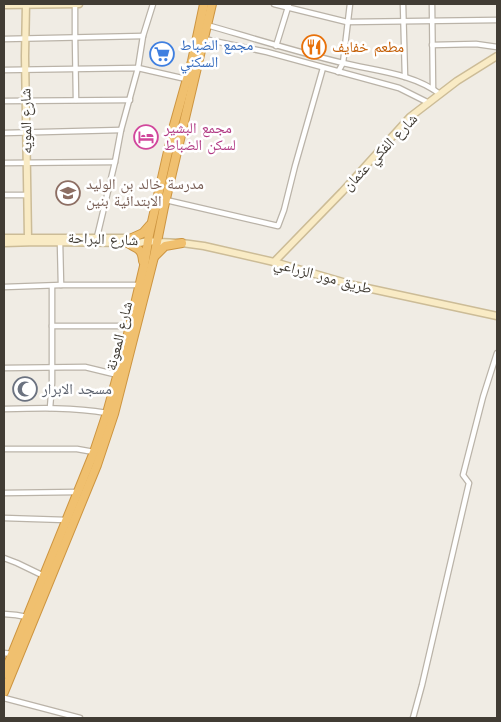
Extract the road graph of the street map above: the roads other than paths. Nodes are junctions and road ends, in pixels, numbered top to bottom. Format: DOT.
graph roads {
  1 [pos="26,4"];
  2 [pos="77,4"];
  3 [pos="153,4"];
  4 [pos="204,4"];
  5 [pos="212,4"];
  6 [pos="274,4"];
  7 [pos="350,4"];
  8 [pos="403,4"];
  9 [pos="432,4"];
  10 [pos="4,5"];
  11 [pos="288,5"];
  12 [pos="404,20"];
  13 [pos="431,20"];
  14 [pos="497,20"];
  15 [pos="347,22"];
  16 [pos="207,25"];
  17 [pos="143,36"];
  18 [pos="75,37"];
  19 [pos="4,39"];
  20 [pos="25,39"];
  21 [pos="204,39"];
  22 [pos="432,45"];
  23 [pos="276,46"];
  24 [pos="497,47"];
  25 [pos="497,56"];
  26 [pos="195,62"];
  27 [pos="343,63"];
  28 [pos="138,68"];
  29 [pos="323,68"];
  30 [pos="25,69"];
  31 [pos="75,69"];
  32 [pos="4,70"];
  33 [pos="338,72"];
  34 [pos="405,77"];
  35 [pos="186,79"];
  36 [pos="433,89"];
  37 [pos="440,94"];
  38 [pos="4,100"];
  39 [pos="26,100"];
  40 [pos="76,100"];
  41 [pos="130,100"];
  42 [pos="429,102"];
  43 [pos="121,130"];
  44 [pos="4,133"];
  45 [pos="26,133"];
  46 [pos="115,162"];
  47 [pos="4,163"];
  48 [pos="27,163"];
  49 [pos="4,195"];
  50 [pos="27,195"];
  51 [pos="166,200"];
  52 [pos="153,221"];
  53 [pos="97,237"];
  54 [pos="4,238"];
  55 [pos="28,238"];
  56 [pos="129,240"];
  57 [pos="148,241"];
  58 [pos="60,242"];
  59 [pos="157,242"];
  60 [pos="4,243"];
  61 [pos="182,243"];
  62 [pos="154,258"];
  63 [pos="274,262"];
  64 [pos="144,266"];
  65 [pos="61,285"];
  66 [pos="139,285"];
  67 [pos="52,286"];
  68 [pos="4,287"];
  69 [pos="497,316"];
  70 [pos="52,326"];
  71 [pos="129,326"];
  72 [pos="497,354"];
  73 [pos="52,367"];
  74 [pos="4,368"];
  75 [pos="118,375"];
  76 [pos="50,408"];
  77 [pos="4,409"];
  78 [pos="107,413"];
  79 [pos="4,449"];
  80 [pos="94,452"];
  81 [pos="78,492"];
  82 [pos="4,493"];
  83 [pos="4,518"];
  84 [pos="66,520"];
  85 [pos="4,558"];
  86 [pos="44,576"];
  87 [pos="4,614"];
  88 [pos="27,617"];
  89 [pos="8,654"];
  90 [pos="4,674"];
  91 [pos="4,692"];
  92 [pos="4,698"];
  93 [pos="80,718"];
  94 [pos="413,718"];
  1 -- 2 [label="street"];
  1 -- 10 [label="street"];
  1 -- 20 [label="street, شارع المويه"];
  2 -- 18 [label="street"];
  3 -- 17 [label="street"];
  4 -- 26 [label="highway, شارع المعونة"];
  5 -- 16 [label="highway, شارع المعونة"];
  6 -- 11 [label="street"];
  7 -- 15 [label="street"];
  8 -- 12 [label="street"];
  9 -- 13 [label="street"];
  11 -- 15 [label="street"];
  11 -- 23 [label="street"];
  12 -- 13 [label="street"];
  12 -- 15 [label="street"];
  12 -- 34 [label="street"];
  13 -- 14 [label="street"];
  13 -- 22 [label="street"];
  15 -- 27 [label="street"];
  16 -- 21 [label="highway, شارع المعونة"];
  16 -- 23 [label="street"];
  17 -- 18 [label="street"];
  17 -- 28 [label="street"];
  18 -- 20 [label="street"];
  18 -- 31 [label="street"];
  19 -- 20 [label="street"];
  20 -- 30 [label="street, شارع المويه"];
  21 -- 26 [label="highway, شارع المعونة"];
  21 -- 29 [label="street"];
  22 -- 24 [label="street"];
  22 -- 36 [label="street"];
  23 -- 27 [label="street"];
  25 -- 37 [label="street, شارع الفكي عثمان"];
  26 -- 35 [label="highway, شارع المعونة"];
  26 -- 51 [label="highway, شارع المعونة"];
  27 -- 33 [label="street"];
  27 -- 34 [label="street"];
  28 -- 31 [label="street"];
  28 -- 35 [label="street"];
  28 -- 41 [label="street"];
  29 -- 33 [label="street"];
  29 -- 51 [label="street"];
  30 -- 31 [label="street"];
  30 -- 32 [label="street"];
  30 -- 39 [label="street, شارع المويه"];
  31 -- 40 [label="street"];
  33 -- 42 [label="street"];
  34 -- 36 [label="street"];
  35 -- 52 [label="highway, شارع المعونة"];
  36 -- 37 [label="street"];
  37 -- 42 [label="street, شارع الفكي عثمان"];
  38 -- 39 [label="street"];
  39 -- 40 [label="street"];
  39 -- 45 [label="street, شارع المويه"];
  40 -- 41 [label="street"];
  41 -- 43 [label="street"];
  42 -- 63 [label="street, شارع الفكي عثمان"];
  43 -- 45 [label="street"];
  43 -- 46 [label="street"];
  44 -- 45 [label="street"];
  45 -- 48 [label="street, شارع المويه"];
  46 -- 48 [label="street"];
  46 -- 53 [label="street"];
  47 -- 48 [label="street"];
  48 -- 50 [label="street, شارع المويه"];
  49 -- 50 [label="street"];
  50 -- 55 [label="street, شارع المويه"];
  51 -- 59 [label="highway, شارع المعونة"];
  52 -- 56 [label="highway"];
  52 -- 57 [label="highway, شارع المعونة"];
  53 -- 55 [label="street, شارع البراحة"];
  53 -- 56 [label="street, شارع البراحة"];
  54 -- 55 [label="street, شارع البراحة"];
  56 -- 57 [label="street, شارع البراحة"];
  56 -- 58 [label="street, شارع البراحة"];
  56 -- 64 [label="highway"];
  57 -- 59 [label="street, طريق مور الزراعي"];
  57 -- 64 [label="highway, شارع المعونة"];
  58 -- 60 [label="street, شارع البراحة"];
  58 -- 65 [label="street"];
  59 -- 61 [label="street, طريق مور الزراعي"];
  59 -- 62 [label="highway, شارع المعونة"];
  61 -- 62 [label="highway"];
  61 -- 63 [label="street, طريق مور الزراعي"];
  62 -- 91 [label="highway, شارع المعونة"];
  63 -- 69 [label="street, طريق مور الزراعي"];
  64 -- 66 [label="highway, شارع المعونة"];
  65 -- 66 [label="street"];
  65 -- 67 [label="street"];
  66 -- 71 [label="highway, شارع المعونة"];
  67 -- 68 [label="street"];
  67 -- 70 [label="street"];
  70 -- 71 [label="street"];
  70 -- 73 [label="street"];
  71 -- 75 [label="highway, شارع المعونة"];
  72 -- 94 [label="street"];
  73 -- 74 [label="street"];
  73 -- 75 [label="street"];
  73 -- 76 [label="street"];
  75 -- 78 [label="highway, شارع المعونة"];
  76 -- 77 [label="street"];
  76 -- 78 [label="street"];
  78 -- 80 [label="highway, شارع المعونة"];
  79 -- 80 [label="street"];
  80 -- 81 [label="highway, شارع المعونة"];
  81 -- 82 [label="street"];
  81 -- 84 [label="highway, شارع المعونة"];
  83 -- 84 [label="street"];
  84 -- 86 [label="highway, شارع المعونة"];
  85 -- 86 [label="street"];
  86 -- 88 [label="highway, شارع المعونة"];
  87 -- 88 [label="street"];
  88 -- 89 [label="highway, شارع المعونة"];
  89 -- 90 [label="highway, شارع المعونة"];
  92 -- 93 [label="street"];
}
